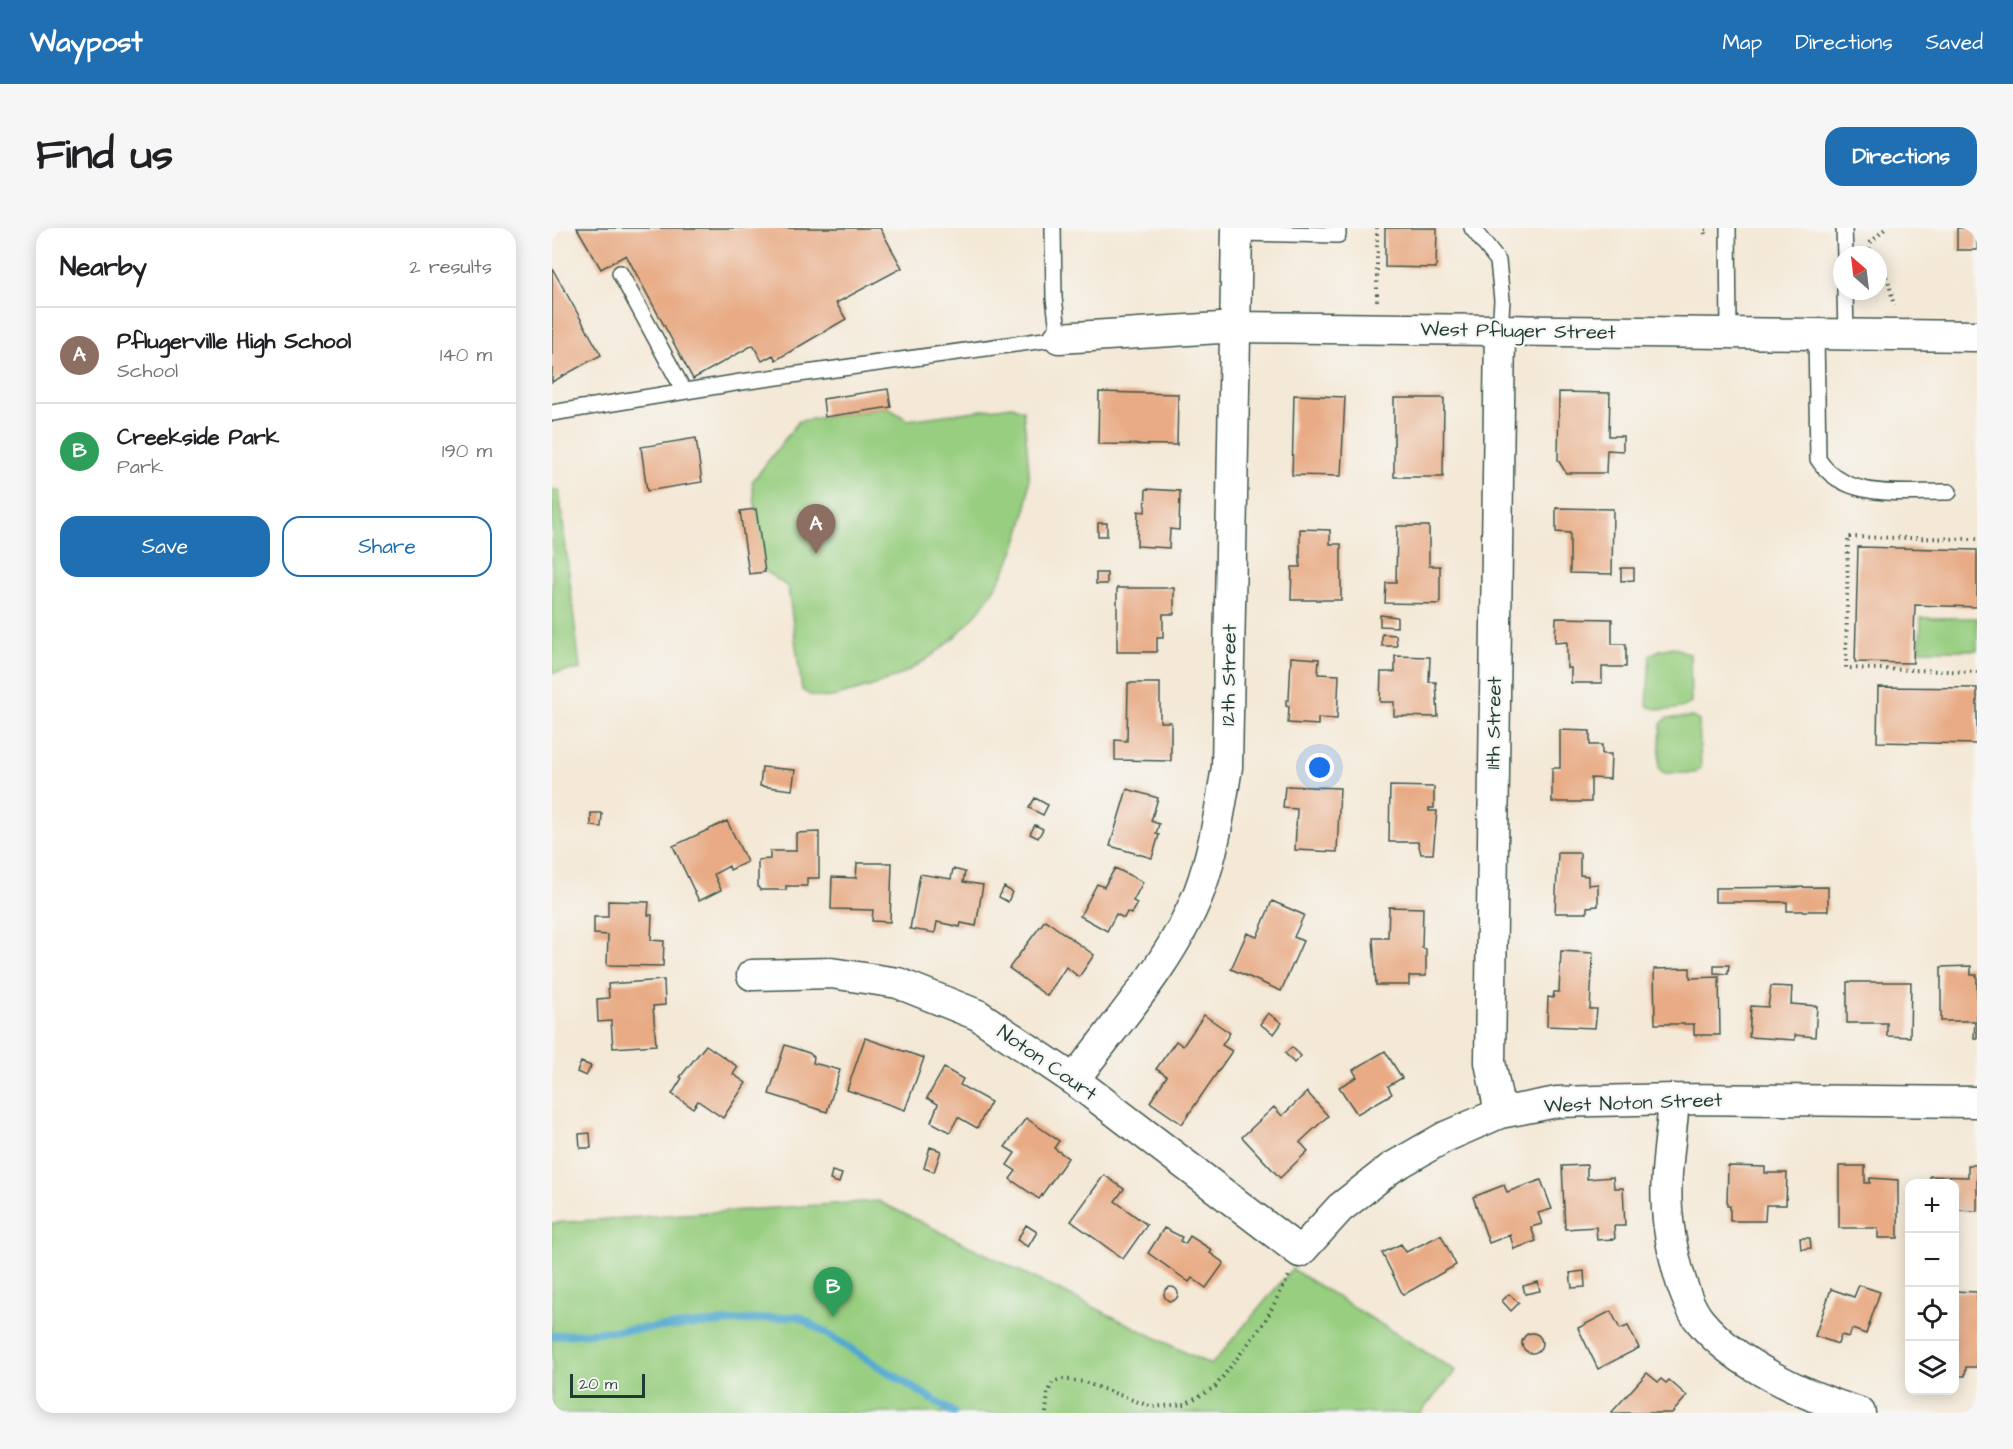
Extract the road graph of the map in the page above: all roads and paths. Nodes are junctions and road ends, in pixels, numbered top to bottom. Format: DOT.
graph roads {
  1 [pos="1053,228"];
  2 [pos="1338,228"];
  3 [pos="1377,228"];
  4 [pos="1472,228"];
  5 [pos="1728,228"];
  6 [pos="1844,228"];
  7 [pos="1886,228"];
  8 [pos="1237,230"];
  9 [pos="1845,246"];
  10 [pos="1870,246"];
  11 [pos="620,273"];
  12 [pos="1887,278"];
  13 [pos="1845,300"];
  14 [pos="1377,301"];
  15 [pos="1894,306"];
  16 [pos="1236,327"];
  17 [pos="1500,331"];
  18 [pos="1729,333"];
  19 [pos="1816,334"];
  20 [pos="1845,334"];
  21 [pos="1977,336"];
  22 [pos="1059,338"];
  23 [pos="684,391"];
  24 [pos="552,413"];
  25 [pos="1949,492"];
  26 [pos="1977,539"];
  27 [pos="1977,672"];
  28 [pos="752,975"];
  29 [pos="1074,1080"];
  30 [pos="1674,1099"];
  31 [pos="1977,1102"];
  32 [pos="1500,1113"];
  33 [pos="1300,1252"];
  34 [pos="1046,1413"];
  35 [pos="1860,1413"];
  1 -- 22 [label="lane"];
  2 -- 8 [label="lane"];
  3 -- 14 [label="path"];
  4 -- 17 [label="lane"];
  5 -- 18 [label="lane"];
  6 -- 9 [label="lane"];
  7 -- 10 [label="path"];
  8 -- 16 [label="street, 12th Street"];
  11 -- 23 [label="lane"];
  12 -- 15 [label="path"];
  13 -- 20 [label="lane"];
  16 -- 17 [label="street, West Pfluger Street"];
  16 -- 22 [label="street, West Pfluger Street"];
  16 -- 29 [label="street, 12th Street"];
  17 -- 18 [label="street, West Pfluger Street"];
  17 -- 32 [label="street, 11th Street"];
  18 -- 19 [label="street, West Pfluger Street"];
  19 -- 20 [label="street, West Pfluger Street"];
  19 -- 25 [label="lane"];
  20 -- 21 [label="street, West Pfluger Street"];
  22 -- 23 [label="lane"];
  23 -- 24 [label="lane"];
  26 -- 27 [label="path"];
  28 -- 29 [label="street, Noton Court"];
  29 -- 33 [label="street, Noton Court"];
  30 -- 31 [label="street, West Noton Street"];
  30 -- 32 [label="street, West Noton Street"];
  30 -- 35 [label="street"];
  32 -- 33 [label="street, West Noton Street"];
  33 -- 34 [label="path"];
}
